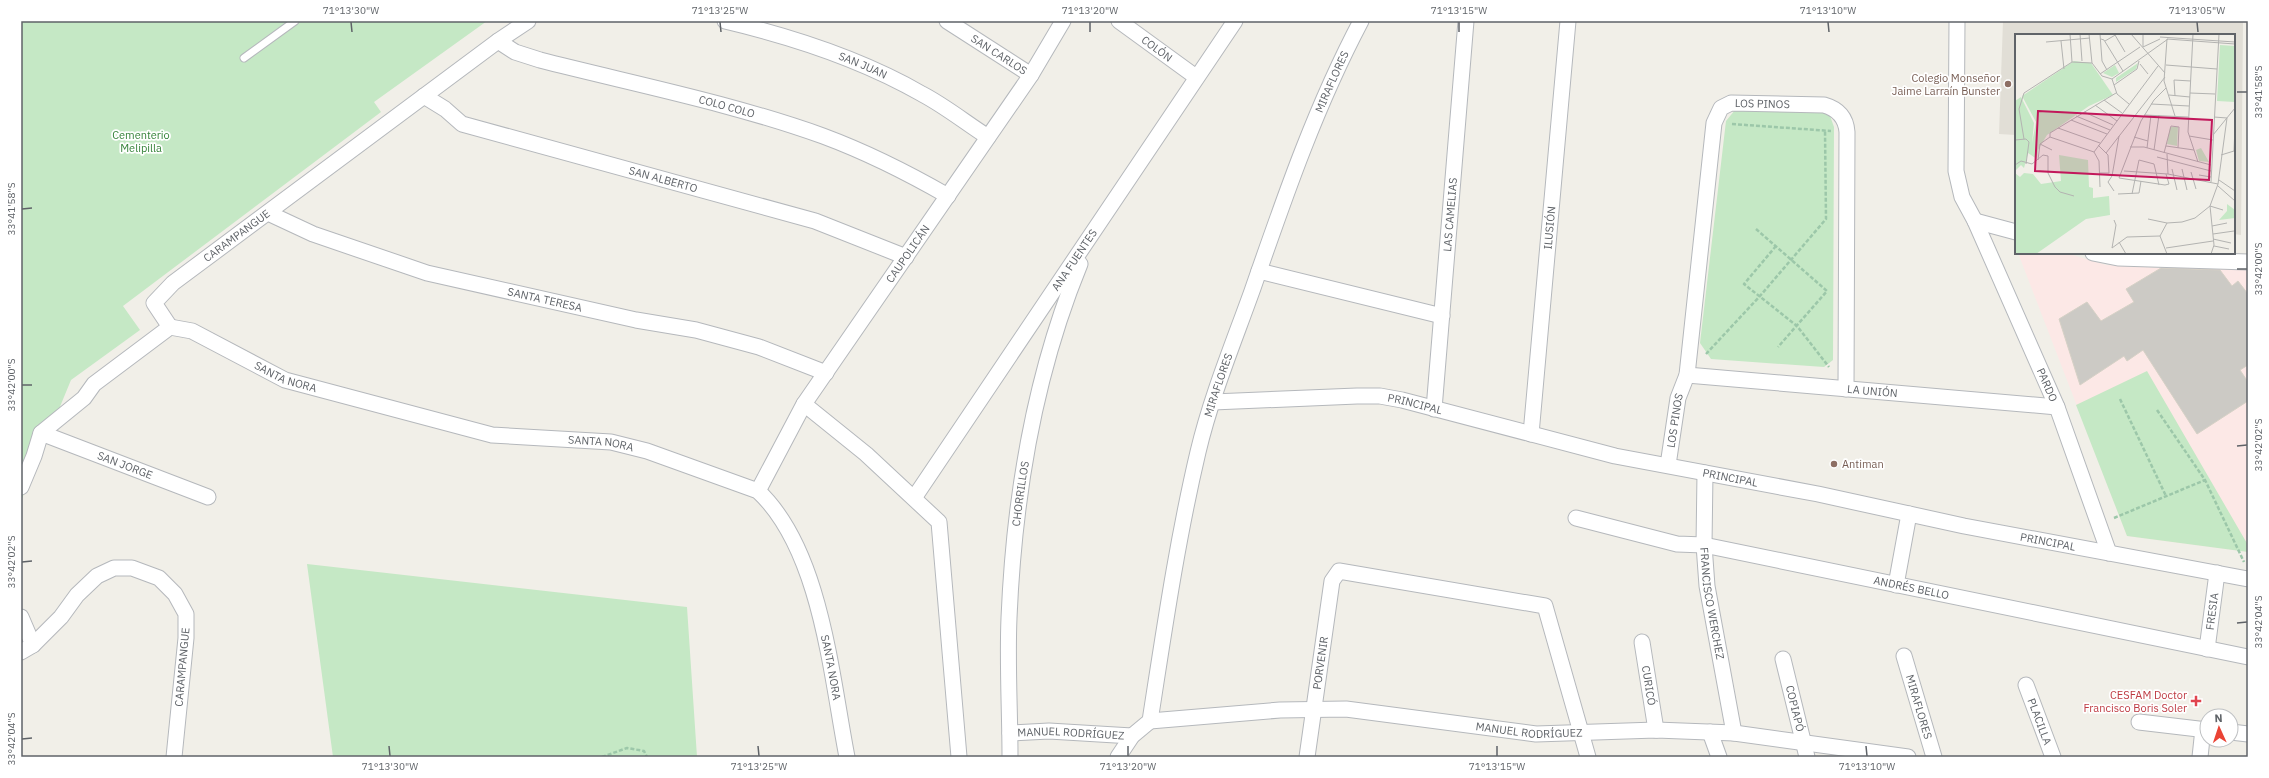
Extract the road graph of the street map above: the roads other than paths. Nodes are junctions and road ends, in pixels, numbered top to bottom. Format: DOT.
graph roads {
  1 [pos="295,21"];
  2 [pos="528,21"];
  3 [pos="725,21"];
  4 [pos="947,21"];
  5 [pos="1063,21"];
  6 [pos="1119,21"];
  7 [pos="1235,21"];
  8 [pos="1361,21"];
  9 [pos="1466,21"];
  10 [pos="1568,21"];
  11 [pos="1956,21"];
  12 [pos="498,41"];
  13 [pos="244,58"];
  14 [pos="1031,75"];
  15 [pos="1196,77"];
  16 [pos="424,96"];
  17 [pos="988,137"];
  18 [pos="948,196"];
  19 [pos="268,213"];
  20 [pos="1975,221"];
  21 [pos="2015,232"];
  22 [pos="1090,239"];
  23 [pos="2099,254"];
  24 [pos="906,256"];
  25 [pos="2248,262"];
  26 [pos="1258,272"];
  27 [pos="1442,316"];
  28 [pos="170,327"];
  29 [pos="826,373"];
  30 [pos="1687,375"];
  31 [pos="1846,389"];
  32 [pos="1212,402"];
  33 [pos="804,404"];
  34 [pos="2057,407"];
  35 [pos="1434,409"];
  36 [pos="41,433"];
  37 [pos="1531,434"];
  38 [pos="1668,465"];
  39 [pos="1705,473"];
  40 [pos="21,487"];
  41 [pos="758,491"];
  42 [pos="208,497"];
  43 [pos="914,498"];
  44 [pos="1909,514"];
  45 [pos="1576,518"];
  46 [pos="1704,545"];
  47 [pos="2109,553"];
  48 [pos="2217,573"];
  49 [pos="2248,579"];
  50 [pos="1896,585"];
  51 [pos="21,617"];
  52 [pos="1642,642"];
  53 [pos="27,648"];
  54 [pos="2207,649"];
  55 [pos="1904,656"];
  56 [pos="2248,657"];
  57 [pos="1783,659"];
  58 [pos="2026,685"];
  59 [pos="1312,708"];
  60 [pos="1150,721"];
  61 [pos="2140,722"];
  62 [pos="2199,729"];
  63 [pos="1656,730"];
  64 [pos="1581,732"];
  65 [pos="1710,732"];
  66 [pos="1010,733"];
  67 [pos="1734,733"];
  68 [pos="1132,736"];
  69 [pos="1803,742"];
  70 [pos="174,757"];
  71 [pos="847,757"];
  72 [pos="959,757"];
  73 [pos="1010,757"];
  74 [pos="1118,757"];
  75 [pos="1307,757"];
  76 [pos="1588,757"];
  77 [pos="1719,757"];
  78 [pos="1807,757"];
  79 [pos="1908,757"];
  80 [pos="1934,757"];
  81 [pos="2053,757"];
  1 -- 13 [label="lane"];
  2 -- 12 [label="street, CARAMPANGUE"];
  3 -- 17 [label="street, SAN JUAN"];
  4 -- 14 [label="street, SAN CARLOS"];
  5 -- 14 [label="street, CAUPOLICÁN"];
  6 -- 15 [label="street, COLÓN"];
  7 -- 15 [label="street, ANA FUENTES"];
  8 -- 26 [label="street, MIRAFLORES"];
  9 -- 27 [label="street, LAS CAMELIAS"];
  10 -- 37 [label="street, ILUSIÓN"];
  11 -- 20 [label="street, PARDO"];
  12 -- 16 [label="street, CARAMPANGUE"];
  12 -- 18 [label="street, COLO COLO"];
  14 -- 17 [label="street, CAUPOLICÁN"];
  15 -- 22 [label="street, ANA FUENTES"];
  16 -- 19 [label="street, CARAMPANGUE"];
  16 -- 24 [label="street, SAN ALBERTO"];
  17 -- 18 [label="street, CAUPOLICÁN"];
  18 -- 24 [label="street, CAUPOLICÁN"];
  19 -- 28 [label="street, CARAMPANGUE"];
  19 -- 29 [label="street, SANTA TERESA"];
  20 -- 21 [label="street"];
  20 -- 34 [label="street, PARDO"];
  22 -- 43 [label="street, ANA FUENTES"];
  22 -- 66 [label="street, CHORRILLOS"];
  23 -- 25 [label="street"];
  24 -- 29 [label="street, CAUPOLICÁN"];
  26 -- 27 [label="street"];
  26 -- 32 [label="street, MIRAFLORES"];
  27 -- 35 [label="street, LAS CAMELIAS"];
  28 -- 36 [label="street"];
  28 -- 41 [label="street, SANTA NORA"];
  29 -- 33 [label="street, CAUPOLICÁN"];
  30 -- 31 [label="street, LA UNIÓN"];
  30 -- 31 [label="street, LOS PINOS"];
  30 -- 38 [label="street, LOS PINOS"];
  31 -- 34 [label="street, LA UNIÓN"];
  32 -- 35 [label="street, PRINCIPAL"];
  32 -- 60 [label="street, MIRAFLORES"];
  33 -- 41 [label="street, CAUPOLICÁN"];
  33 -- 43 [label="street"];
  34 -- 47 [label="street, PARDO"];
  35 -- 37 [label="street, PRINCIPAL"];
  36 -- 40 [label="street"];
  36 -- 42 [label="street, SAN JORGE"];
  37 -- 38 [label="street, PRINCIPAL"];
  38 -- 39 [label="street, PRINCIPAL"];
  39 -- 44 [label="street, PRINCIPAL"];
  39 -- 46 [label="street, FRANCISCO WERCHEZ"];
  41 -- 71 [label="street, SANTA NORA"];
  43 -- 72 [label="street"];
  44 -- 47 [label="street, PRINCIPAL"];
  44 -- 50 [label="street"];
  45 -- 46 [label="street, ANDRÉS BELLO"];
  46 -- 50 [label="street, ANDRÉS BELLO"];
  46 -- 67 [label="street, FRANCISCO WERCHEZ"];
  47 -- 48 [label="street, PRINCIPAL"];
  48 -- 49 [label="street, PRINCIPAL"];
  48 -- 54 [label="street, FRESIA"];
  50 -- 54 [label="street, ANDRÉS BELLO"];
  51 -- 53 [label="street, CARAMPANGUE"];
  52 -- 63 [label="street, CURICÓ"];
  53 -- 70 [label="street, CARAMPANGUE"];
  54 -- 56 [label="street, ANDRÉS BELLO"];
  55 -- 80 [label="street, MIRAFLORES"];
  57 -- 69 [label="street, COPIAPÓ"];
  58 -- 81 [label="street, PLACILLA"];
  59 -- 60 [label="street, MANUEL RODRÍGUEZ"];
  59 -- 64 [label="street, MANUEL RODRÍGUEZ"];
  59 -- 64 [label="street, PORVENIR"];
  59 -- 75 [label="street, PORVENIR"];
  60 -- 68 [label="street"];
  61 -- 62 [label="street"];
  63 -- 64 [label="street, MANUEL RODRÍGUEZ"];
  63 -- 65 [label="street, MANUEL RODRÍGUEZ"];
  64 -- 76 [label="street"];
  65 -- 67 [label="street, MANUEL RODRÍGUEZ"];
  65 -- 77 [label="street"];
  66 -- 68 [label="street, MANUEL RODRÍGUEZ"];
  66 -- 73 [label="street, CHORRILLOS"];
  67 -- 69 [label="street, MANUEL RODRÍGUEZ"];
  68 -- 74 [label="street"];
  69 -- 78 [label="street, COPIAPÓ"];
  69 -- 79 [label="street, MANUEL RODRÍGUEZ"];
}
